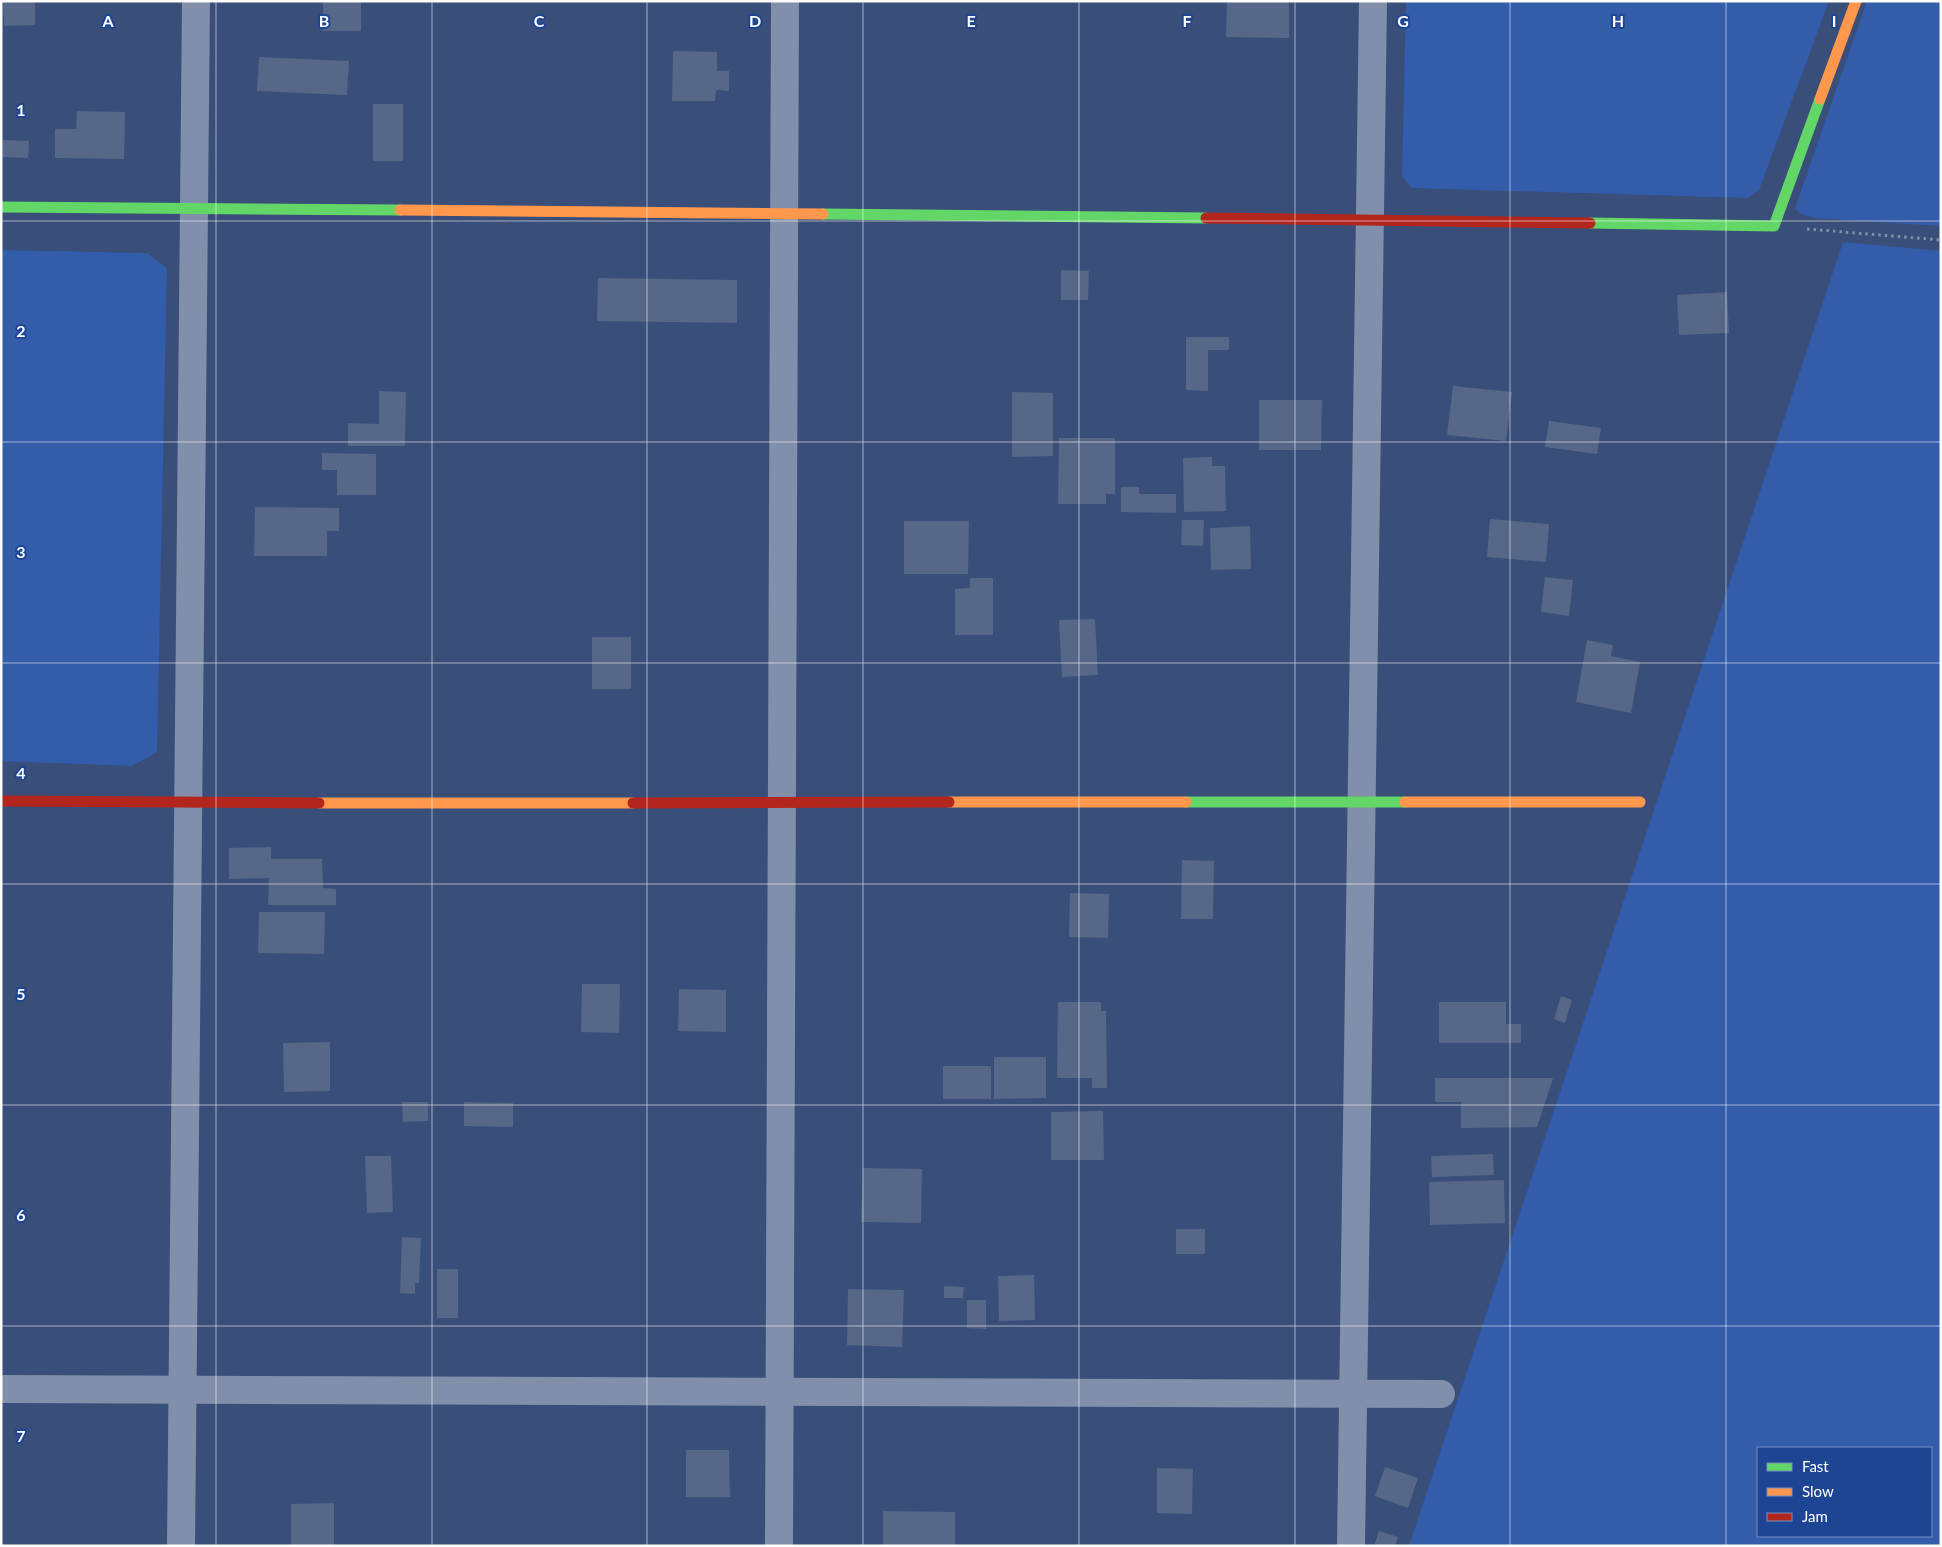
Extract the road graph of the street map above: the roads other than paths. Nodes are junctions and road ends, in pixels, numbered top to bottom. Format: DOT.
graph roads {
  1 [pos="196,1"];
  2 [pos="785,1"];
  3 [pos="1373,1"];
  4 [pos="1856,1"];
  5 [pos="1,208"];
  6 [pos="194,210"];
  7 [pos="784,214"];
  8 [pos="1370,219"];
  9 [pos="1,801"];
  10 [pos="782,802"];
  11 [pos="1362,802"];
  12 [pos="1640,802"];
  13 [pos="188,803"];
  14 [pos="1,1389"];
  15 [pos="183,1390"];
  16 [pos="780,1392"];
  17 [pos="1353,1394"];
  18 [pos="1441,1394"];
  19 [pos="181,1546"];
  20 [pos="779,1546"];
  21 [pos="1351,1546"];
  1 -- 6 [label="street"];
  2 -- 7 [label="street"];
  3 -- 8 [label="street"];
  4 -- 8 [label="street"];
  5 -- 6 [label="street"];
  6 -- 7 [label="street"];
  6 -- 13 [label="street"];
  7 -- 8 [label="street"];
  7 -- 10 [label="street"];
  8 -- 11 [label="street"];
  9 -- 13 [label="street"];
  10 -- 11 [label="street"];
  10 -- 13 [label="street"];
  10 -- 16 [label="street"];
  11 -- 12 [label="street"];
  11 -- 17 [label="street"];
  13 -- 15 [label="street"];
  14 -- 15 [label="street"];
  15 -- 16 [label="street"];
  15 -- 19 [label="street"];
  16 -- 17 [label="street"];
  16 -- 20 [label="street"];
  17 -- 18 [label="street"];
  17 -- 21 [label="street"];
}
